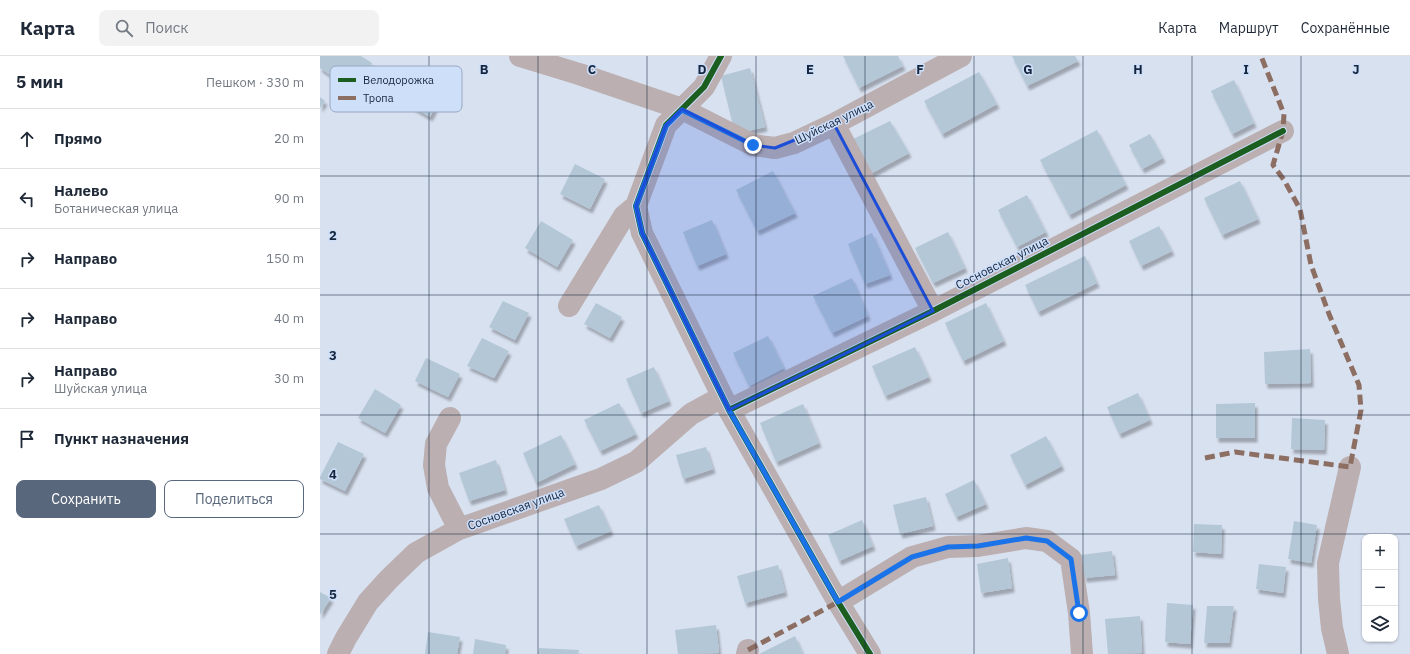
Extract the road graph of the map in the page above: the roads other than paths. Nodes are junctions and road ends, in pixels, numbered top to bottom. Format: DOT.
graph roads {
  1 [pos="520,56"];
  2 [pos="721,56"];
  3 [pos="961,56"];
  4 [pos="682,110"];
  5 [pos="834,124"];
  6 [pos="1283,131"];
  7 [pos="636,206"];
  8 [pos="569,306"];
  9 [pos="934,311"];
  10 [pos="725,403"];
  11 [pos="450,418"];
  12 [pos="1350,467"];
  13 [pos="459,529"];
  14 [pos="838,602"];
  15 [pos="338,654"];
  16 [pos="870,654"];
  17 [pos="1082,654"];
  18 [pos="1338,654"];
  1 -- 4 [label="street, Шуйская улица"];
  2 -- 4 [label="street"];
  3 -- 5 [label="street, Шуйская улица"];
  4 -- 5 [label="street, Шуйская улица"];
  4 -- 7 [label="street"];
  5 -- 9 [label="street"];
  6 -- 9 [label="street, Сосновская улица"];
  7 -- 8 [label="street"];
  7 -- 10 [label="street"];
  9 -- 10 [label="street, Сосновская улица"];
  10 -- 13 [label="street, Сосновская улица"];
  10 -- 14 [label="street"];
  11 -- 13 [label="street"];
  12 -- 18 [label="street"];
  13 -- 15 [label="street, Сосновская улица"];
  14 -- 16 [label="street"];
  14 -- 17 [label="street"];
}
